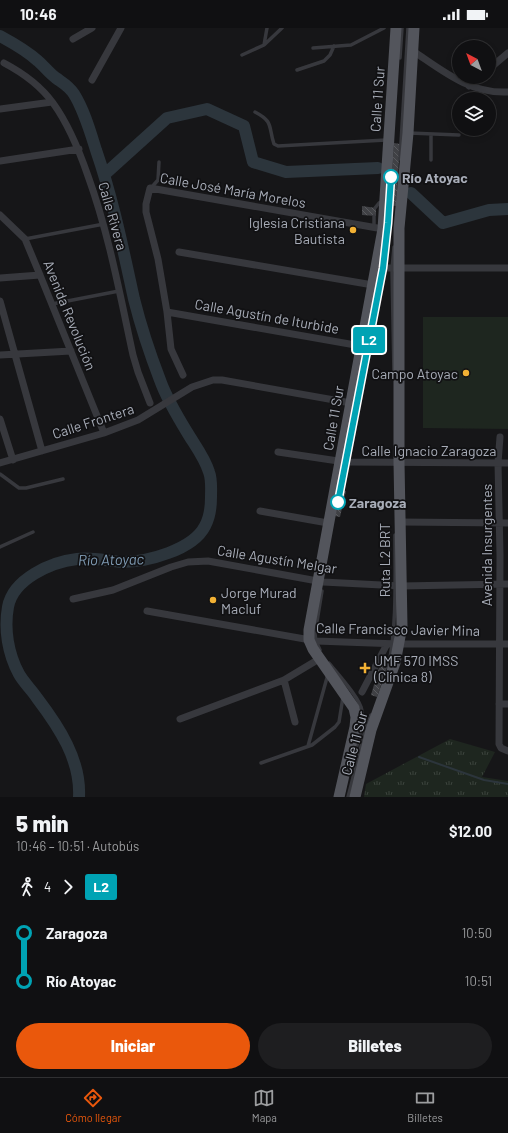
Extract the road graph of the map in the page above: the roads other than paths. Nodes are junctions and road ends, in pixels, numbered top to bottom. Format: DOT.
graph roads {
  1 [pos="92,28"];
  2 [pos="121,28"];
  3 [pos="267,28"];
  4 [pos="282,28"];
  5 [pos="383,28"];
  6 [pos="396,28"];
  7 [pos="402,28"];
  8 [pos="408,28"];
  9 [pos="414,28"];
  10 [pos="73,39"];
  11 [pos="264,45"];
  12 [pos="334,46"];
  13 [pos="313,48"];
  14 [pos="413,51"];
  15 [pos="508,53"];
  16 [pos="242,55"];
  17 [pos="400,59"];
  18 [pos="4,62"];
  19 [pos="496,63"];
  20 [pos="297,70"];
  21 [pos="92,80"];
  22 [pos="469,86"];
  23 [pos="508,92"];
  24 [pos="52,102"];
  25 [pos="0,109"];
  26 [pos="255,112"];
  27 [pos="408,133"];
  28 [pos="431,135"];
  29 [pos="452,135"];
  30 [pos="389,140"];
  31 [pos="78,149"];
  32 [pos="431,160"];
  33 [pos="0,161"];
  34 [pos="159,162"];
  35 [pos="400,164"];
  36 [pos="399,172"];
  37 [pos="150,188"];
  38 [pos="385,201"];
  39 [pos="375,208"];
  40 [pos="0,215"];
  41 [pos="389,215"];
  42 [pos="374,216"];
  43 [pos="104,224"];
  44 [pos="379,229"];
  45 [pos="24,239"];
  46 [pos="179,252"];
  47 [pos="379,268"];
  48 [pos="508,268"];
  49 [pos="395,269"];
  50 [pos="40,274"];
  51 [pos="0,278"];
  52 [pos="373,285"];
  53 [pos="120,291"];
  54 [pos="0,301"];
  55 [pos="52,304"];
  56 [pos="167,312"];
  57 [pos="361,346"];
  58 [pos="71,351"];
  59 [pos="15,354"];
  60 [pos="0,355"];
  61 [pos="183,375"];
  62 [pos="394,377"];
  63 [pos="150,403"];
  64 [pos="351,403"];
  65 [pos="0,419"];
  66 [pos="394,423"];
  67 [pos="351,431"];
  68 [pos="104,433"];
  69 [pos="500,437"];
  70 [pos="42,451"];
  71 [pos="278,452"];
  72 [pos="13,460"];
  73 [pos="344,462"];
  74 [pos="397,462"];
  75 [pos="0,463"];
  76 [pos="498,463"];
  77 [pos="508,463"];
  78 [pos="0,474"];
  79 [pos="63,479"];
  80 [pos="395,493"];
  81 [pos="336,509"];
  82 [pos="260,511"];
  83 [pos="499,523"];
  84 [pos="508,523"];
  85 [pos="328,524"];
  86 [pos="398,527"];
  87 [pos="33,532"];
  88 [pos="331,539"];
  89 [pos="0,547"];
  90 [pos="322,580"];
  91 [pos="500,584"];
  92 [pos="508,584"];
  93 [pos="398,586"];
  94 [pos="73,599"];
  95 [pos="147,611"];
  96 [pos="313,640"];
  97 [pos="393,644"];
  98 [pos="499,644"];
  99 [pos="508,644"];
  100 [pos="322,658"];
  101 [pos="328,673"];
  102 [pos="284,680"];
  103 [pos="362,692"];
  104 [pos="343,694"];
  105 [pos="376,703"];
  106 [pos="499,704"];
  107 [pos="508,704"];
  108 [pos="373,709"];
  109 [pos="180,719"];
  110 [pos="295,722"];
  111 [pos="308,746"];
  112 [pos="505,750"];
  113 [pos="261,763"];
  114 [pos="339,797"];
  115 [pos="344,797"];
  116 [pos="348,797"];
  117 [pos="355,797"];
  1 -- 10 [label="street"];
  2 -- 21 [label="street"];
  3 -- 11 [label="lane"];
  4 -- 11 [label="lane"];
  5 -- 12 [label="lane"];
  6 -- 30 [label="main road, Calle 11 Sur"];
  7 -- 17 [label="lane"];
  8 -- 35 [label="lane"];
  9 -- 14 [label="main road, Calle 11 Sur"];
  11 -- 16 [label="lane"];
  12 -- 13 [label="lane"];
  12 -- 20 [label="lane"];
  14 -- 22 [label="street"];
  14 -- 27 [label="main road, Calle 11 Sur"];
  15 -- 19 [label="street"];
  18 -- 24 [label="street, Calle Rivera"];
  22 -- 23 [label="street"];
  24 -- 25 [label="street"];
  24 -- 31 [label="street, Calle Rivera"];
  26 -- 30 [label="lane"];
  27 -- 28 [label="lane"];
  27 -- 49 [label="main road, Calle 11 Sur"];
  28 -- 29 [label="lane"];
  28 -- 32 [label="lane"];
  30 -- 38 [label="main road, Calle 11 Sur"];
  31 -- 33 [label="street"];
  31 -- 43 [label="street, Calle Rivera"];
  34 -- 37 [label="lane"];
  36 -- 49 [label="lane"];
  37 -- 44 [label="street, Calle José María Morelos"];
  37 -- 56 [label="street"];
  38 -- 39 [label="lane"];
  38 -- 44 [label="main road, Calle 11 Sur"];
  40 -- 45 [label="street, Avenida Revolución"];
  41 -- 47 [label="lane"];
  42 -- 44 [label="lane"];
  43 -- 45 [label="lane"];
  43 -- 53 [label="street, Calle Rivera"];
  44 -- 47 [label="main road, Calle 11 Sur"];
  45 -- 50 [label="street, Avenida Revolución"];
  46 -- 52 [label="street"];
  47 -- 49 [label="street"];
  47 -- 52 [label="main road, Calle 11 Sur"];
  47 -- 67 [label="lane"];
  48 -- 49 [label="street"];
  49 -- 62 [label="lane"];
  49 -- 74 [label="main road, Calle 11 Sur"];
  50 -- 51 [label="street"];
  50 -- 55 [label="street, Avenida Revolución"];
  52 -- 57 [label="main road, Calle 11 Sur"];
  53 -- 55 [label="lane"];
  53 -- 63 [label="street, Calle Rivera"];
  54 -- 59 [label="street"];
  55 -- 58 [label="street, Avenida Revolución"];
  56 -- 57 [label="street, Calle Agustín de Iturbide"];
  56 -- 61 [label="street"];
  57 -- 64 [label="main road, Calle 11 Sur"];
  58 -- 59 [label="street"];
  58 -- 68 [label="street, Avenida Revolución"];
  59 -- 60 [label="street"];
  59 -- 70 [label="street"];
  64 -- 68 [label="street, Calle Frontera"];
  64 -- 73 [label="main road, Calle 11 Sur"];
  65 -- 72 [label="street"];
  66 -- 74 [label="lane"];
  68 -- 70 [label="street, Calle Frontera"];
  69 -- 76 [label="street, Avenida Insurgentes"];
  70 -- 72 [label="street, Calle Frontera"];
  71 -- 73 [label="street, Calle Ignacio Zaragoza"];
  72 -- 75 [label="street, Calle Frontera"];
  73 -- 74 [label="street, Calle Ignacio Zaragoza"];
  73 -- 85 [label="main road, Calle 11 Sur"];
  74 -- 76 [label="street, Calle Ignacio Zaragoza"];
  74 -- 80 [label="lane"];
  74 -- 86 [label="main road, Calle 11 Sur"];
  76 -- 77 [label="street, Calle Ignacio Zaragoza"];
  76 -- 83 [label="street, Avenida Insurgentes"];
  78 -- 79 [label="lane"];
  81 -- 88 [label="lane"];
  82 -- 85 [label="street"];
  83 -- 84 [label="street"];
  83 -- 86 [label="street"];
  83 -- 91 [label="street, Avenida Insurgentes"];
  85 -- 90 [label="main road, Calle 11 Sur"];
  86 -- 93 [label="main road, Calle 11 Sur"];
  87 -- 89 [label="lane"];
  90 -- 93 [label="street, Calle Agustín Melgar"];
  90 -- 94 [label="street, Calle Agustín Melgar"];
  90 -- 96 [label="main road, Calle 11 Sur"];
  91 -- 92 [label="street, Calle Agustín Melgar"];
  91 -- 93 [label="street, Calle Agustín Melgar"];
  91 -- 98 [label="street, Avenida Insurgentes"];
  93 -- 97 [label="main road, Calle 11 Sur"];
  95 -- 96 [label="street, Calle Francisco Javier Mina"];
  96 -- 97 [label="street, Calle Francisco Javier Mina"];
  96 -- 100 [label="main road, Calle 11 Sur"];
  97 -- 98 [label="street, Calle Francisco Javier Mina"];
  97 -- 103 [label="street"];
  97 -- 105 [label="lane"];
  97 -- 117 [label="main road, Calle 11 Sur"];
  98 -- 99 [label="street, Calle Francisco Javier Mina"];
  98 -- 106 [label="street, Avenida Insurgentes"];
  100 -- 101 [label="main road, Calle 11 Sur"];
  100 -- 102 [label="street"];
  100 -- 115 [label="lane"];
  101 -- 104 [label="main road, Calle 11 Sur"];
  101 -- 111 [label="lane"];
  102 -- 109 [label="street"];
  102 -- 110 [label="street"];
  104 -- 111 [label="lane"];
  104 -- 114 [label="main road, Calle 11 Sur"];
  106 -- 107 [label="street"];
  106 -- 112 [label="street, Avenida Insurgentes"];
  108 -- 116 [label="lane"];
  111 -- 113 [label="lane"];
}
